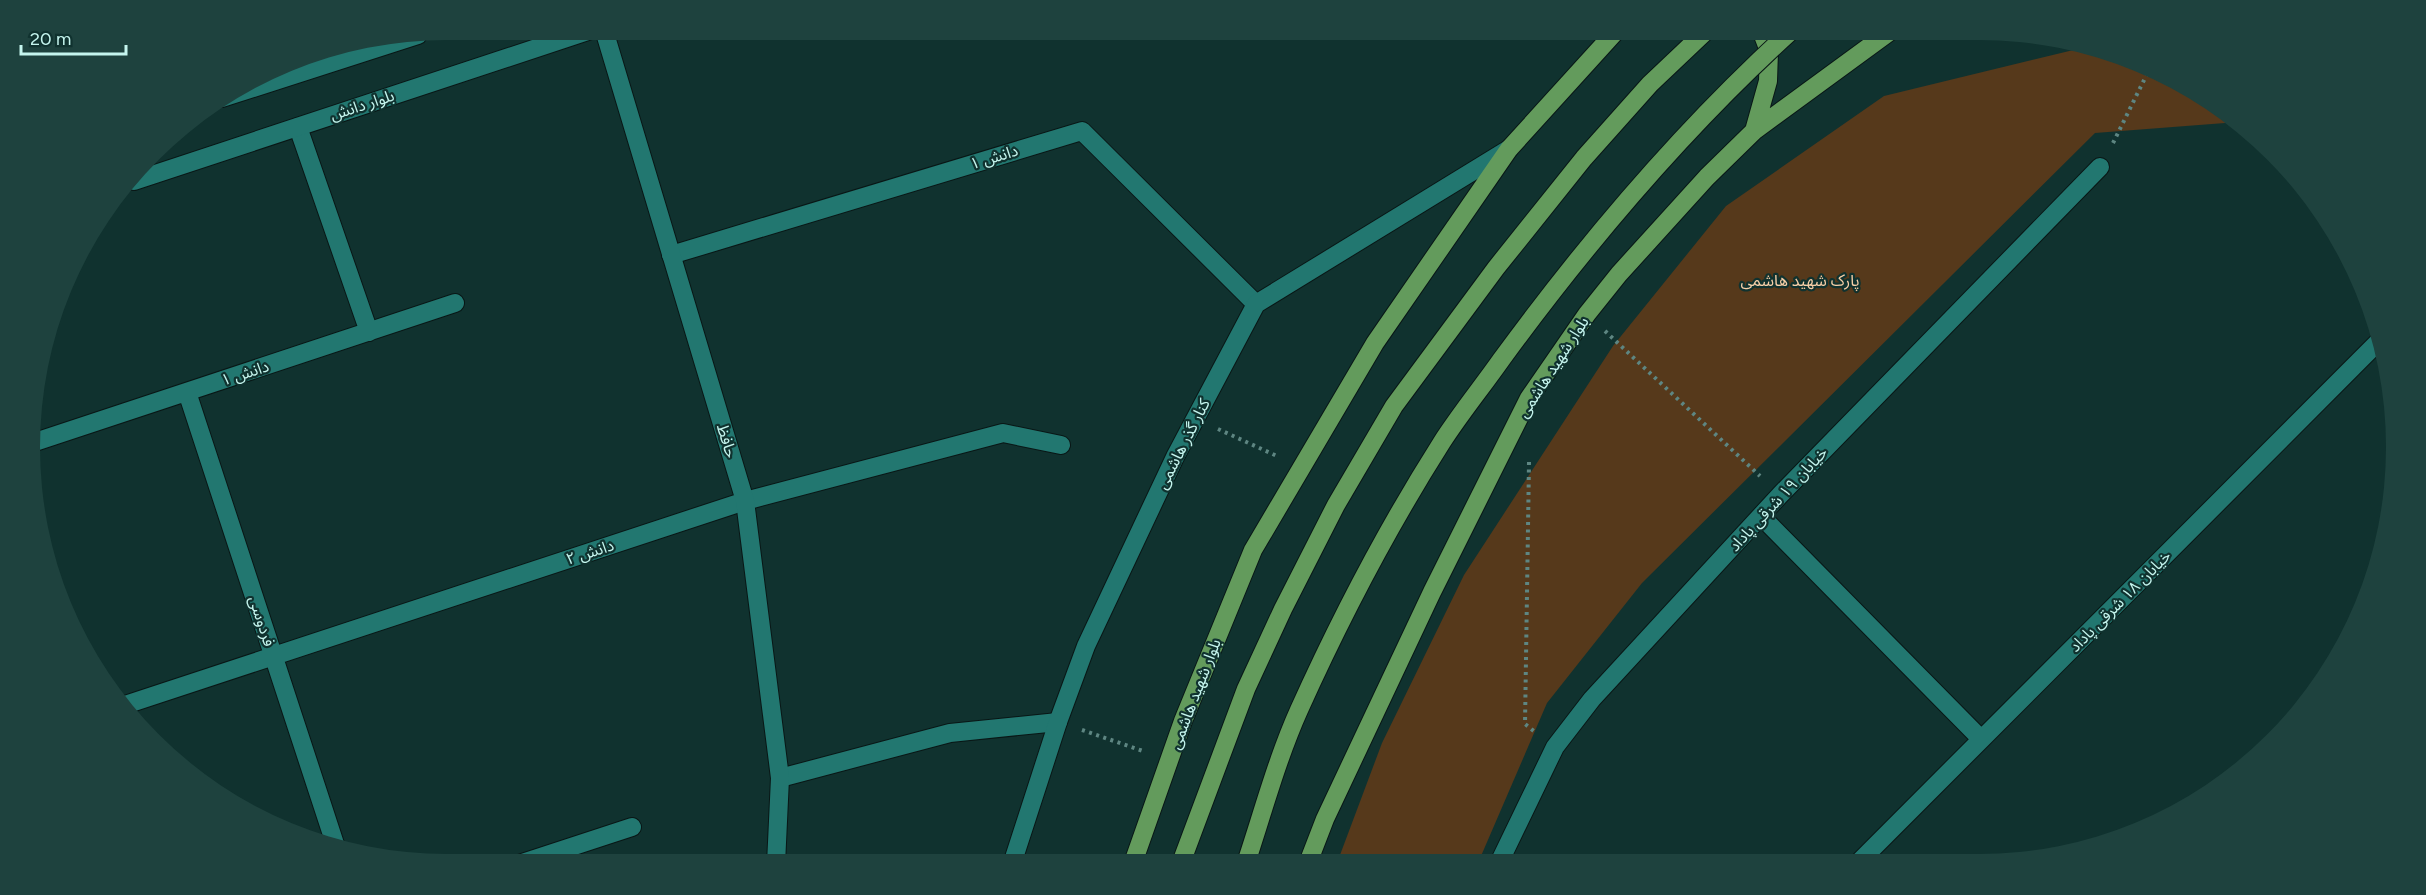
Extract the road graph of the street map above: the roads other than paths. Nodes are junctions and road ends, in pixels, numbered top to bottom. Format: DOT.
graph roads {
  1 [pos="561,40"];
  2 [pos="606,40"];
  3 [pos="1608,40"];
  4 [pos="1696,40"];
  5 [pos="1765,40"];
  6 [pos="1781,40"];
  7 [pos="1878,40"];
  8 [pos="386,45"];
  9 [pos="261,86"];
  10 [pos="298,127"];
  11 [pos="1754,131"];
  12 [pos="1509,149"];
  13 [pos="2100,167"];
  14 [pos="143,178"];
  15 [pos="671,255"];
  16 [pos="455,303"];
  17 [pos="1256,304"];
  18 [pos="369,332"];
  19 [pos="2373,347"];
  20 [pos="187,392"];
  21 [pos="40,440"];
  22 [pos="1061,444"];
  23 [pos="745,501"];
  24 [pos="1761,516"];
  25 [pos="273,656"];
  26 [pos="131,703"];
  27 [pos="1058,722"];
  28 [pos="1981,739"];
  29 [pos="780,778"];
  30 [pos="632,826"];
  31 [pos="333,838"];
  32 [pos="549,854"];
  33 [pos="776,854"];
  34 [pos="1014,854"];
  35 [pos="1137,854"];
  36 [pos="1184,854"];
  37 [pos="1249,854"];
  38 [pos="1311,854"];
  39 [pos="1503,854"];
  40 [pos="1867,854"];
  1 -- 10 [label="street, بلوار دانش"];
  2 -- 15 [label="street, حافظ"];
  3 -- 12 [label="main road, بلوار شهید هاشمی"];
  4 -- 36 [label="main road"];
  5 -- 11 [label="main road"];
  6 -- 37 [label="main road, bridge"];
  7 -- 11 [label="main road, بلوار شهید هاشمی"];
  8 -- 9 [label="street"];
  10 -- 14 [label="street, بلوار دانش"];
  10 -- 18 [label="street"];
  11 -- 38 [label="main road, بلوار شهید هاشمی"];
  12 -- 17 [label="street"];
  12 -- 35 [label="main road, بلوار شهید هاشمی"];
  13 -- 24 [label="street, خیابان ۱۹ شرقی پاداد"];
  15 -- 17 [label="street, دانش ۱"];
  15 -- 23 [label="street, حافظ"];
  16 -- 18 [label="street, دانش ۱"];
  17 -- 27 [label="street, کنار گذر هاشمی"];
  18 -- 20 [label="street, دانش ۱"];
  19 -- 28 [label="street, خیابان ۱۸ شرقی پاداد"];
  20 -- 21 [label="street, دانش ۱"];
  20 -- 25 [label="street, فردوسی"];
  22 -- 23 [label="street, دانش ۲"];
  23 -- 25 [label="street, دانش ۲"];
  23 -- 29 [label="street, حافظ"];
  24 -- 28 [label="street"];
  24 -- 39 [label="street, خیابان ۱۹ شرقی پاداد"];
  25 -- 26 [label="street, دانش ۲"];
  25 -- 31 [label="street, فردوسی"];
  27 -- 29 [label="street"];
  27 -- 34 [label="street, کنار گذر هاشمی"];
  28 -- 40 [label="street, خیابان ۱۸ شرقی پاداد"];
  29 -- 33 [label="street, حافظ"];
  30 -- 32 [label="street"];
}
